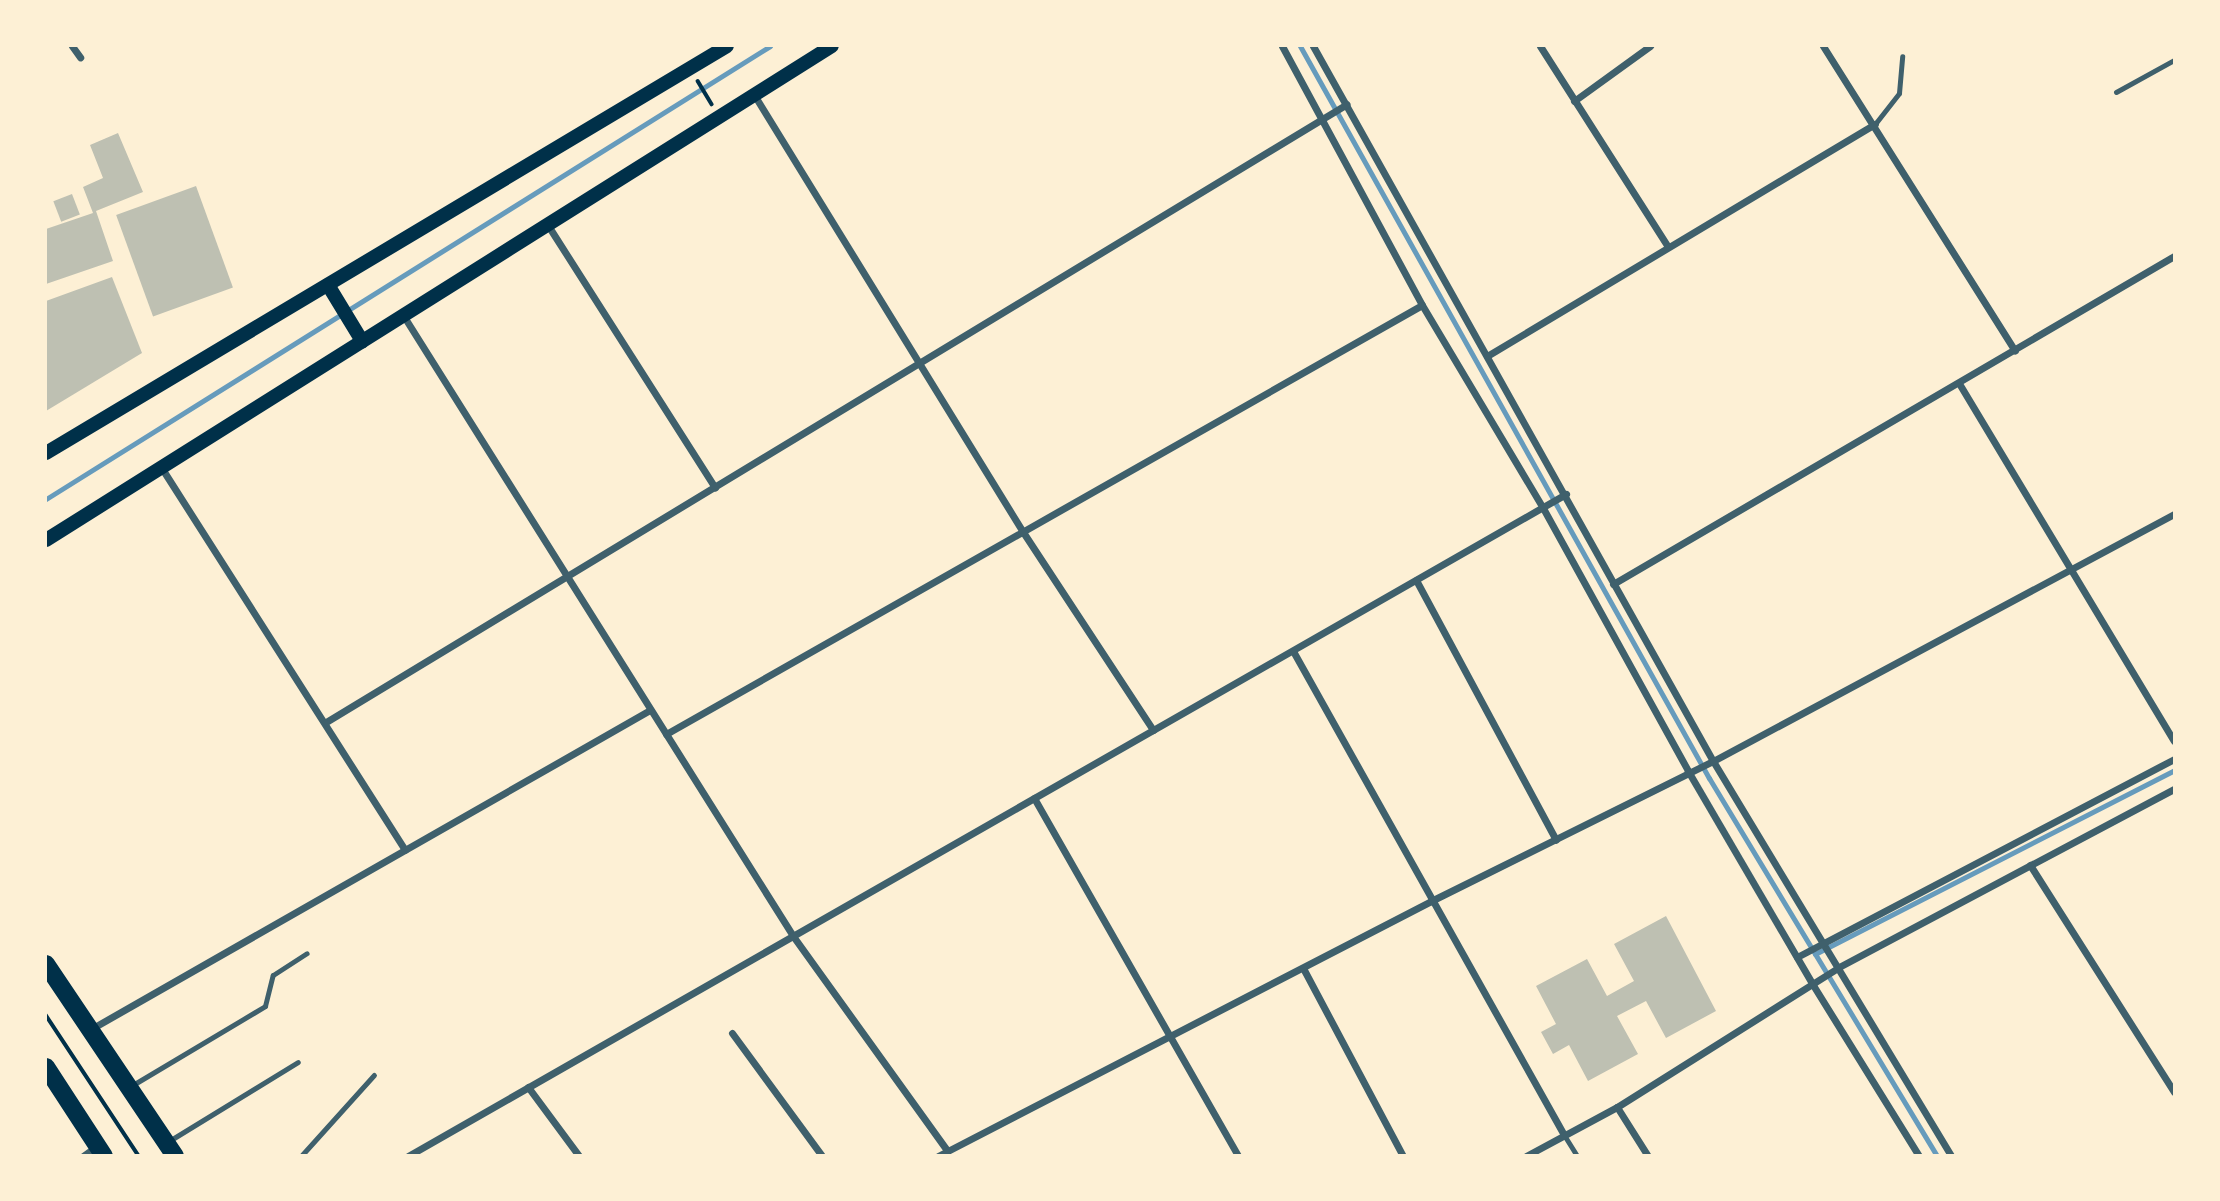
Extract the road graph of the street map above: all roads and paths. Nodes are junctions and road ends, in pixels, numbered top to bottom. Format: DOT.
graph roads {
  1 [pos="72,46"];
  2 [pos="727,46"];
  3 [pos="832,46"];
  4 [pos="1282,46"];
  5 [pos="1313,46"];
  6 [pos="1539,46"];
  7 [pos="1650,46"];
  8 [pos="1823,46"];
  9 [pos="1902,56"];
  10 [pos="80,57"];
  11 [pos="2175,60"];
  12 [pos="696,76"];
  13 [pos="753,93"];
  14 [pos="2116,93"];
  15 [pos="709,99"];
  16 [pos="1574,100"];
  17 [pos="1343,107"];
  18 [pos="1326,119"];
  19 [pos="1875,124"];
  20 [pos="550,227"];
  21 [pos="1668,247"];
  22 [pos="2175,256"];
  23 [pos="332,291"];
  24 [pos="1422,305"];
  25 [pos="402,315"];
  26 [pos="362,341"];
  27 [pos="2015,351"];
  28 [pos="1487,356"];
  29 [pos="917,363"];
  30 [pos="1960,385"];
  31 [pos="46,453"];
  32 [pos="160,467"];
  33 [pos="715,488"];
  34 [pos="1562,497"];
  35 [pos="1546,506"];
  36 [pos="2175,514"];
  37 [pos="1023,532"];
  38 [pos="46,540"];
  39 [pos="2071,573"];
  40 [pos="567,577"];
  41 [pos="1416,580"];
  42 [pos="1613,584"];
  43 [pos="1293,651"];
  44 [pos="650,710"];
  45 [pos="326,722"];
  46 [pos="1153,730"];
  47 [pos="666,734"];
  48 [pos="2175,741"];
  49 [pos="2175,759"];
  50 [pos="1706,765"];
  51 [pos="1688,771"];
  52 [pos="2175,789"];
  53 [pos="1034,798"];
  54 [pos="1556,840"];
  55 [pos="405,850"];
  56 [pos="2030,865"];
  57 [pos="1431,901"];
  58 [pos="793,936"];
  59 [pos="1823,945"];
  60 [pos="307,953"];
  61 [pos="1799,956"];
  62 [pos="46,964"];
  63 [pos="1836,967"];
  64 [pos="1303,968"];
  65 [pos="1815,983"];
  66 [pos="46,1015"];
  67 [pos="89,1031"];
  68 [pos="732,1033"];
  69 [pos="1170,1036"];
  70 [pos="298,1062"];
  71 [pos="46,1067"];
  72 [pos="374,1075"];
  73 [pos="128,1087"];
  74 [pos="528,1087"];
  75 [pos="2175,1093"];
  76 [pos="1617,1107"];
  77 [pos="1563,1135"];
  78 [pos="170,1149"];
  79 [pos="947,1150"];
  80 [pos="95,1152"];
  81 [pos="139,1156"];
  82 [pos="301,1156"];
  83 [pos="408,1156"];
  84 [pos="579,1156"];
  85 [pos="822,1156"];
  86 [pos="938,1156"];
  87 [pos="1238,1156"];
  88 [pos="1403,1156"];
  89 [pos="1526,1156"];
  90 [pos="1577,1156"];
  91 [pos="1648,1156"];
  92 [pos="1919,1156"];
  93 [pos="1951,1156"];
  1 -- 10 [label="street"];
  2 -- 23 [label="main road"];
  3 -- 13 [label="main road"];
  4 -- 18 [label="street"];
  5 -- 17 [label="street"];
  6 -- 16 [label="street"];
  7 -- 16 [label="street"];
  8 -- 19 [label="street"];
  9 -- 19 [label="lane"];
  11 -- 14 [label="lane"];
  12 -- 15 [label="path"];
  13 -- 20 [label="main road"];
  13 -- 29 [label="street"];
  16 -- 21 [label="street"];
  17 -- 18 [label="street"];
  17 -- 28 [label="street"];
  18 -- 24 [label="street"];
  18 -- 29 [label="street"];
  19 -- 21 [label="street"];
  19 -- 27 [label="street"];
  20 -- 25 [label="main road"];
  20 -- 33 [label="street"];
  21 -- 28 [label="street"];
  22 -- 27 [label="street"];
  23 -- 26 [label="main road"];
  23 -- 31 [label="main road"];
  24 -- 35 [label="street"];
  24 -- 37 [label="street"];
  25 -- 26 [label="main road"];
  25 -- 40 [label="street"];
  26 -- 32 [label="main road"];
  27 -- 30 [label="street"];
  28 -- 34 [label="street"];
  29 -- 33 [label="street"];
  29 -- 37 [label="street"];
  30 -- 39 [label="street"];
  30 -- 42 [label="street"];
  32 -- 38 [label="main road"];
  32 -- 45 [label="street"];
  33 -- 40 [label="street"];
  34 -- 35 [label="street"];
  34 -- 42 [label="street"];
  35 -- 41 [label="street"];
  35 -- 51 [label="street"];
  36 -- 39 [label="street"];
  37 -- 46 [label="street"];
  37 -- 47 [label="street"];
  39 -- 48 [label="street"];
  39 -- 50 [label="street"];
  40 -- 44 [label="street"];
  40 -- 45 [label="street"];
  41 -- 43 [label="street"];
  41 -- 54 [label="street"];
  42 -- 50 [label="street"];
  43 -- 46 [label="street"];
  43 -- 57 [label="street"];
  44 -- 47 [label="street"];
  44 -- 55 [label="street"];
  45 -- 55 [label="street"];
  46 -- 53 [label="street"];
  47 -- 58 [label="street"];
  49 -- 59 [label="street"];
  50 -- 51 [label="street"];
  50 -- 59 [label="street"];
  51 -- 54 [label="street"];
  51 -- 61 [label="street"];
  52 -- 56 [label="street"];
  53 -- 58 [label="street"];
  53 -- 69 [label="street"];
  54 -- 57 [label="street"];
  55 -- 67 [label="street"];
  56 -- 63 [label="street"];
  56 -- 75 [label="street"];
  57 -- 64 [label="street"];
  57 -- 77 [label="street"];
  58 -- 74 [label="street"];
  58 -- 79 [label="street"];
  59 -- 61 [label="street"];
  59 -- 63 [label="street"];
  60 -- 73 [label="lane"];
  61 -- 65 [label="street"];
  62 -- 67 [label="highway"];
  63 -- 65 [label="street"];
  63 -- 93 [label="street"];
  64 -- 69 [label="street"];
  64 -- 88 [label="street"];
  65 -- 76 [label="street"];
  65 -- 92 [label="street"];
  66 -- 81 [label="path"];
  67 -- 73 [label="highway"];
  68 -- 85 [label="street"];
  69 -- 79 [label="street"];
  69 -- 87 [label="street"];
  70 -- 78 [label="lane"];
  71 -- 80 [label="highway"];
  72 -- 82 [label="lane"];
  73 -- 78 [label="highway"];
  74 -- 83 [label="street"];
  74 -- 84 [label="street"];
  76 -- 77 [label="street"];
  76 -- 91 [label="street"];
  77 -- 89 [label="street"];
  77 -- 90 [label="lane"];
  79 -- 86 [label="street"];
}
